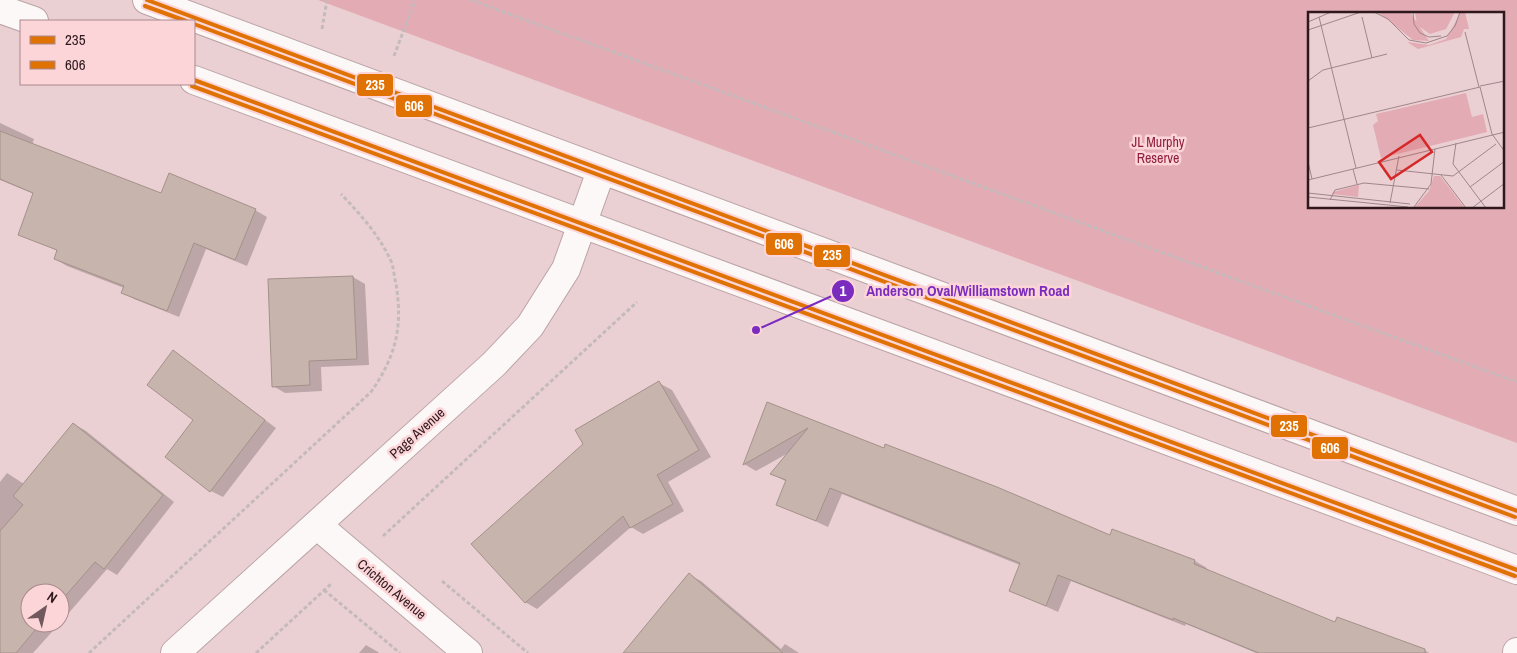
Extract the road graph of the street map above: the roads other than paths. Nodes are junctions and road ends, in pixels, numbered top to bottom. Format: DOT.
graph roads {
  1 [pos="147,0"];
  2 [pos="0,9"];
  3 [pos="31,20"];
  4 [pos="195,80"];
  5 [pos="601,171"];
  6 [pos="584,224"];
  7 [pos="1517,511"];
  8 [pos="316,525"];
  9 [pos="1517,570"];
  10 [pos="175,653"];
  11 [pos="468,653"];
  1 -- 5 [label="main road"];
  2 -- 3 [label="main road"];
  4 -- 6 [label="main road"];
  5 -- 6 [label="main road, Page Avenue"];
  5 -- 7 [label="main road"];
  6 -- 8 [label="main road, Page Avenue"];
  6 -- 9 [label="main road"];
  8 -- 10 [label="main road, Page Avenue"];
  8 -- 11 [label="main road, Crichton Avenue"];
}
